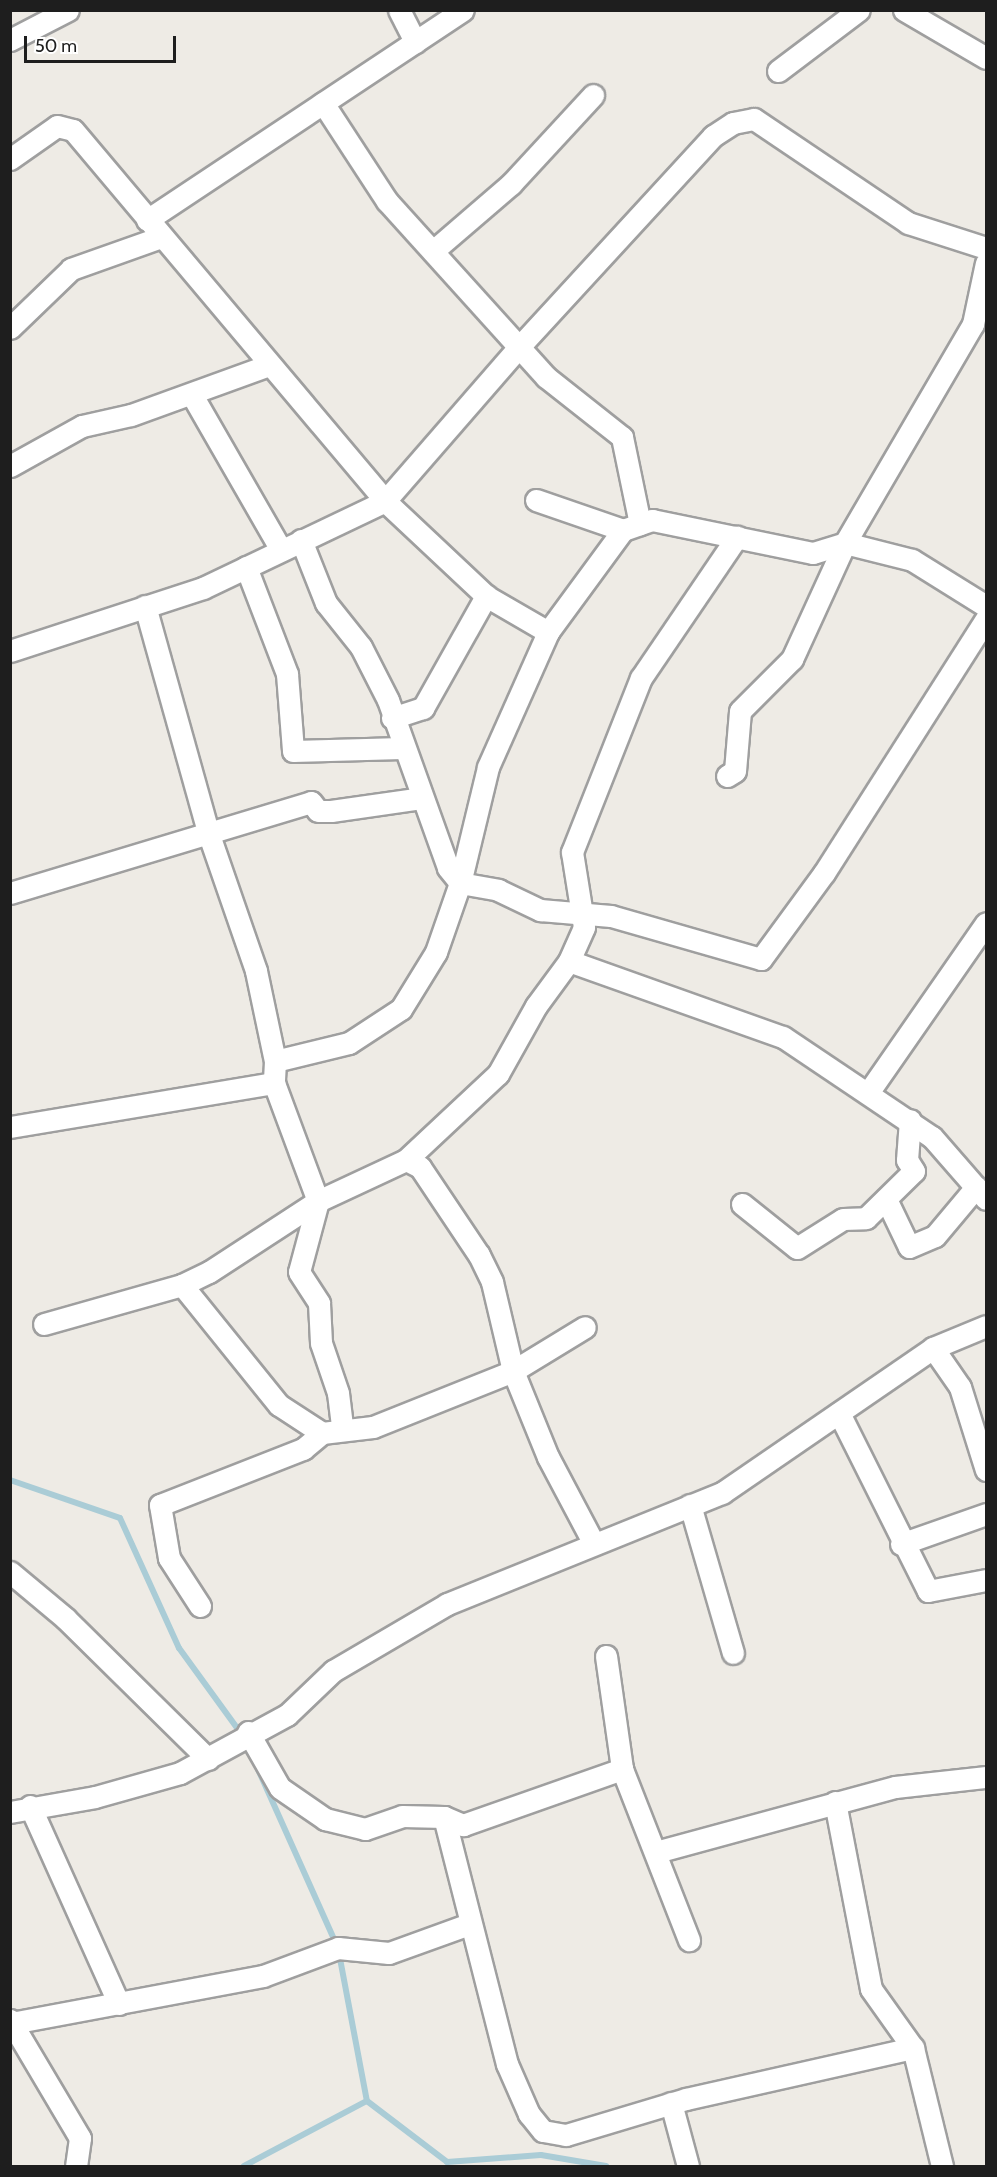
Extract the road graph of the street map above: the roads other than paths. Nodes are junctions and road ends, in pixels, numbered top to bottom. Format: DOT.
graph roads {
  1 [pos="68,10"];
  2 [pos="399,10"];
  3 [pos="463,10"];
  4 [pos="859,10"];
  5 [pos="939,10"];
  6 [pos="911,16"];
  7 [pos="10,40"];
  8 [pos="415,42"];
  9 [pos="987,58"];
  10 [pos="778,71"];
  11 [pos="593,95"];
  12 [pos="323,103"];
  13 [pos="10,159"];
  14 [pos="147,220"];
  15 [pos="161,237"];
  16 [pos="987,248"];
  17 [pos="433,251"];
  18 [pos="987,263"];
  19 [pos="980,326"];
  20 [pos="10,328"];
  21 [pos="519,347"];
  22 [pos="266,366"];
  23 [pos="192,395"];
  24 [pos="10,466"];
  25 [pos="536,500"];
  26 [pos="385,501"];
  27 [pos="632,527"];
  28 [pos="737,537"];
  29 [pos="301,540"];
  30 [pos="845,543"];
  31 [pos="281,550"];
  32 [pos="246,567"];
  33 [pos="486,596"];
  34 [pos="145,606"];
  35 [pos="987,606"];
  36 [pos="987,619"];
  37 [pos="548,632"];
  38 [pos="10,651"];
  39 [pos="392,718"];
  40 [pos="402,748"];
  41 [pos="727,776"];
  42 [pos="422,798"];
  43 [pos="208,832"];
  44 [pos="460,883"];
  45 [pos="10,893"];
  46 [pos="582,914"];
  47 [pos="986,925"];
  48 [pos="569,961"];
  49 [pos="275,1061"];
  50 [pos="274,1083"];
  51 [pos="870,1090"];
  52 [pos="910,1120"];
  53 [pos="10,1127"];
  54 [pos="406,1160"];
  55 [pos="981,1193"];
  56 [pos="885,1199"];
  57 [pos="318,1201"];
  58 [pos="742,1204"];
  59 [pos="182,1285"];
  60 [pos="44,1324"];
  61 [pos="987,1326"];
  62 [pos="585,1327"];
  63 [pos="933,1348"];
  64 [pos="513,1371"];
  65 [pos="839,1413"];
  66 [pos="332,1430"];
  67 [pos="987,1470"];
  68 [pos="690,1505"];
  69 [pos="987,1514"];
  70 [pos="594,1544"];
  71 [pos="901,1544"];
  72 [pos="10,1572"];
  73 [pos="987,1580"];
  74 [pos="200,1606"];
  75 [pos="733,1653"];
  76 [pos="606,1656"];
  77 [pos="242,1736"];
  78 [pos="208,1758"];
  79 [pos="622,1769"];
  80 [pos="987,1777"];
  81 [pos="835,1802"];
  82 [pos="20,1809"];
  83 [pos="444,1816"];
  84 [pos="656,1852"];
  85 [pos="469,1924"];
  86 [pos="689,1940"];
  87 [pos="118,2004"];
  88 [pos="11,2021"];
  89 [pos="914,2048"];
  90 [pos="671,2103"];
  91 [pos="76,2166"];
  92 [pos="688,2166"];
  93 [pos="942,2166"];
  1 -- 7 [label="street"];
  2 -- 8 [label="street"];
  3 -- 8 [label="street"];
  4 -- 10 [label="street"];
  5 -- 6 [label="street"];
  6 -- 9 [label="street"];
  8 -- 12 [label="street"];
  11 -- 17 [label="street"];
  12 -- 14 [label="street"];
  12 -- 17 [label="street"];
  13 -- 14 [label="street"];
  14 -- 15 [label="street"];
  15 -- 20 [label="street"];
  15 -- 22 [label="street"];
  16 -- 21 [label="street"];
  17 -- 21 [label="street"];
  18 -- 19 [label="street"];
  19 -- 30 [label="street"];
  21 -- 26 [label="street"];
  21 -- 27 [label="street"];
  22 -- 23 [label="street"];
  22 -- 26 [label="street"];
  23 -- 24 [label="street"];
  23 -- 31 [label="street"];
  25 -- 27 [label="street"];
  26 -- 29 [label="street"];
  26 -- 33 [label="street"];
  27 -- 28 [label="street"];
  27 -- 37 [label="street"];
  28 -- 30 [label="street"];
  28 -- 46 [label="street"];
  29 -- 31 [label="street"];
  29 -- 39 [label="street"];
  30 -- 35 [label="street"];
  30 -- 41 [label="street"];
  31 -- 32 [label="street"];
  32 -- 34 [label="street"];
  32 -- 40 [label="street"];
  33 -- 37 [label="street"];
  33 -- 39 [label="street"];
  34 -- 38 [label="street"];
  34 -- 43 [label="street"];
  36 -- 46 [label="street"];
  37 -- 44 [label="street"];
  39 -- 40 [label="street"];
  40 -- 42 [label="street"];
  42 -- 43 [label="street"];
  42 -- 44 [label="street"];
  43 -- 45 [label="street"];
  43 -- 49 [label="street"];
  44 -- 46 [label="street"];
  44 -- 49 [label="street"];
  46 -- 48 [label="street"];
  47 -- 51 [label="street"];
  48 -- 51 [label="street"];
  48 -- 54 [label="street"];
  49 -- 50 [label="street"];
  50 -- 53 [label="street"];
  50 -- 57 [label="street"];
  51 -- 52 [label="street"];
  52 -- 55 [label="street"];
  52 -- 56 [label="street"];
  54 -- 57 [label="street"];
  54 -- 64 [label="street"];
  55 -- 56 [label="street"];
  56 -- 58 [label="street"];
  57 -- 59 [label="street"];
  57 -- 66 [label="street"];
  59 -- 60 [label="street"];
  59 -- 66 [label="street"];
  61 -- 63 [label="street"];
  62 -- 64 [label="street"];
  63 -- 65 [label="street"];
  63 -- 67 [label="street"];
  64 -- 66 [label="street"];
  64 -- 70 [label="street"];
  65 -- 68 [label="street"];
  65 -- 71 [label="street"];
  66 -- 74 [label="street"];
  68 -- 70 [label="street"];
  68 -- 75 [label="street"];
  69 -- 71 [label="street"];
  70 -- 77 [label="street"];
  71 -- 73 [label="street"];
  72 -- 78 [label="street"];
  76 -- 79 [label="street"];
  77 -- 78 [label="street"];
  77 -- 83 [label="street"];
  78 -- 82 [label="street"];
  79 -- 83 [label="street"];
  79 -- 84 [label="street"];
  80 -- 81 [label="street"];
  81 -- 84 [label="street"];
  81 -- 89 [label="street"];
  82 -- 87 [label="street"];
  83 -- 85 [label="street"];
  84 -- 86 [label="street"];
  85 -- 87 [label="street"];
  85 -- 90 [label="street"];
  87 -- 88 [label="street"];
  88 -- 91 [label="street"];
  89 -- 90 [label="street"];
  89 -- 93 [label="street"];
  90 -- 92 [label="street"];
}
